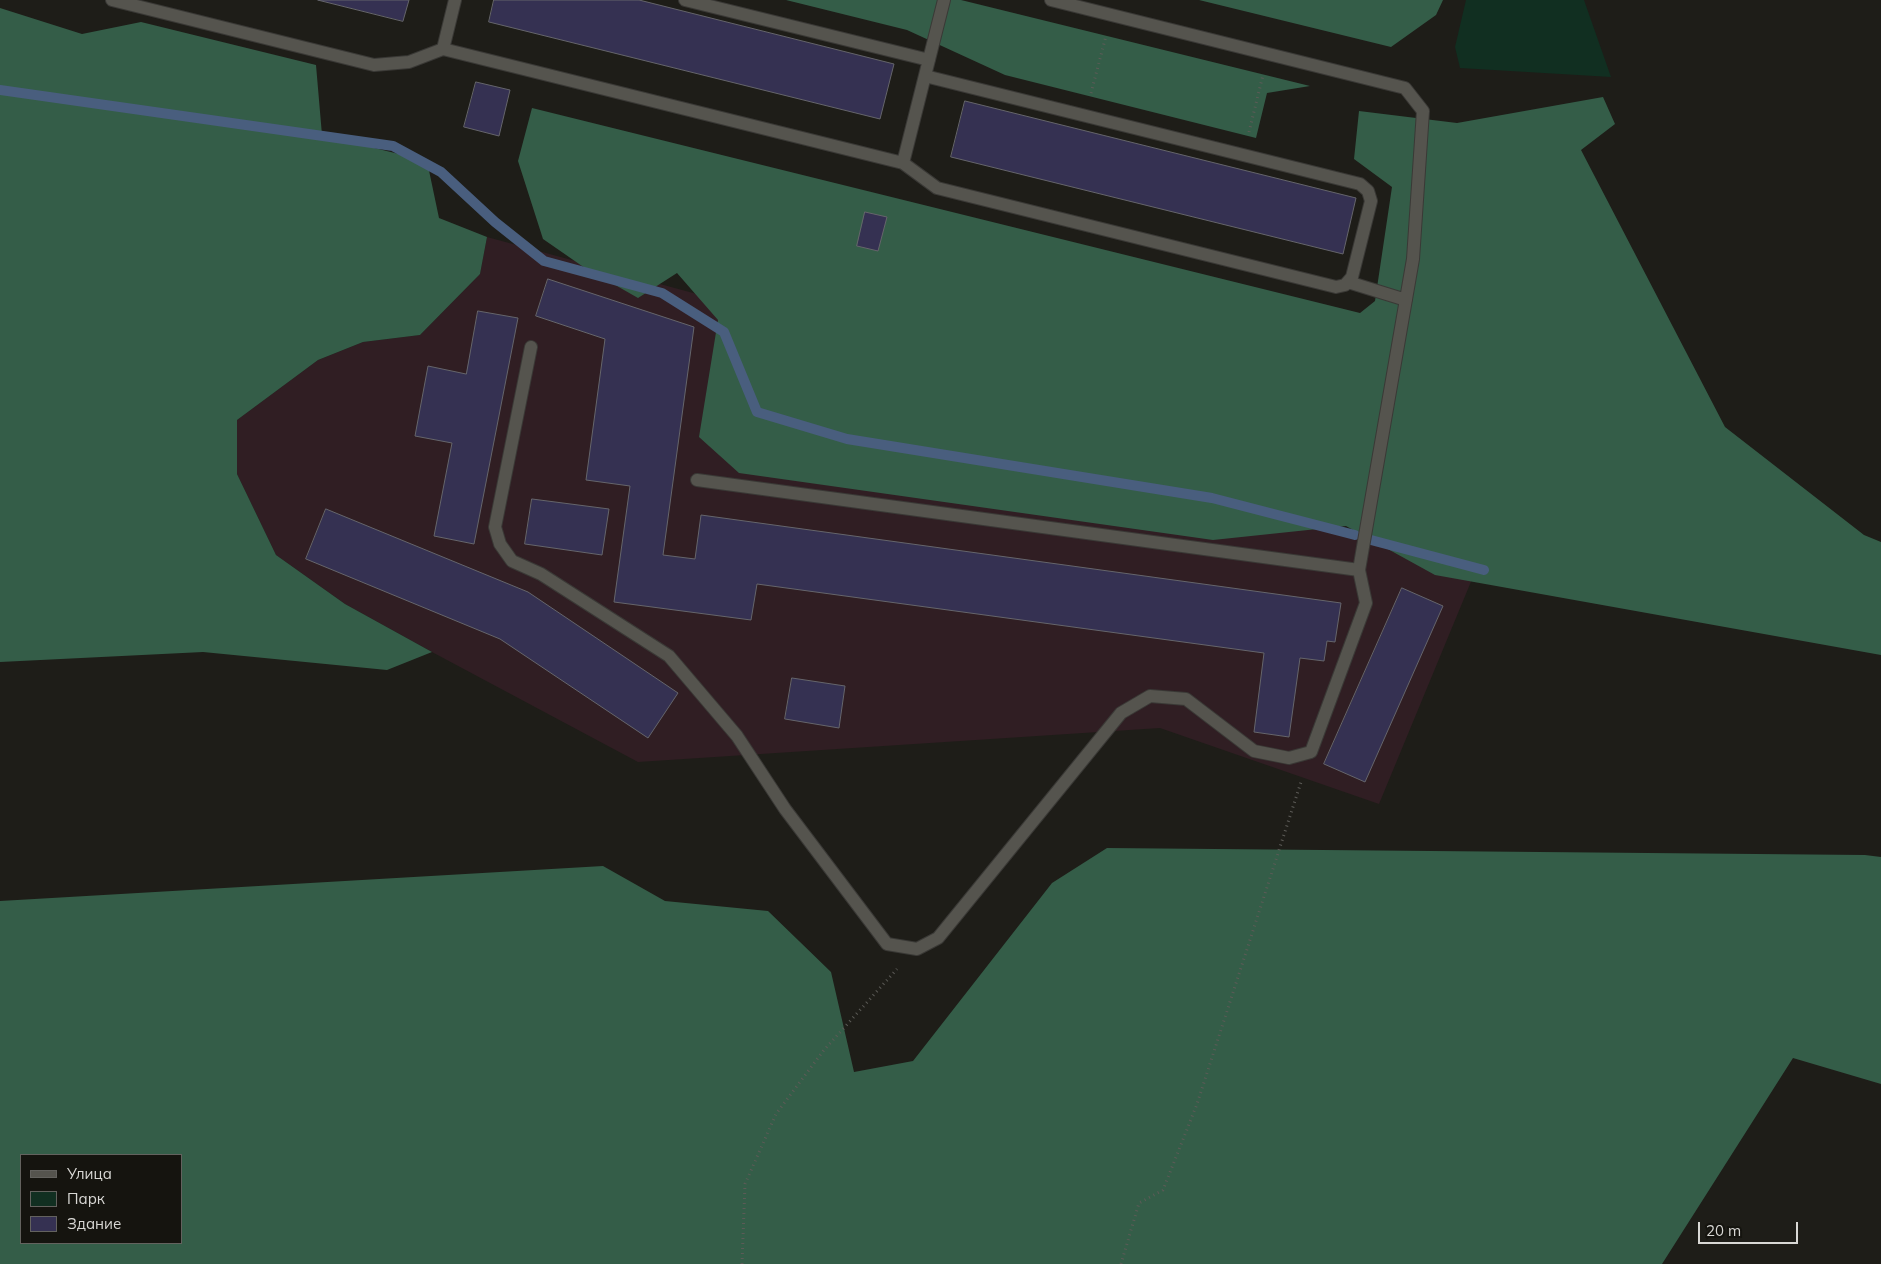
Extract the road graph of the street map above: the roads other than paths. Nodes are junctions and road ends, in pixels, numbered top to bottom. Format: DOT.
graph roads {
  1 [pos="112,0"];
  2 [pos="455,0"];
  3 [pos="685,0"];
  4 [pos="944,0"];
  5 [pos="1051,0"];
  6 [pos="443,48"];
  7 [pos="929,60"];
  8 [pos="925,76"];
  9 [pos="903,163"];
  10 [pos="1348,282"];
  11 [pos="1406,300"];
  12 [pos="531,347"];
  13 [pos="697,480"];
  14 [pos="1358,570"];
  1 -- 6 [label="street"];
  2 -- 6 [label="street"];
  3 -- 7 [label="street"];
  4 -- 7 [label="street"];
  5 -- 11 [label="street"];
  6 -- 9 [label="street"];
  7 -- 8 [label="street"];
  8 -- 9 [label="street"];
  8 -- 10 [label="street"];
  9 -- 10 [label="street"];
  10 -- 11 [label="street"];
  11 -- 14 [label="street"];
  12 -- 14 [label="street"];
  13 -- 14 [label="street"];
}
